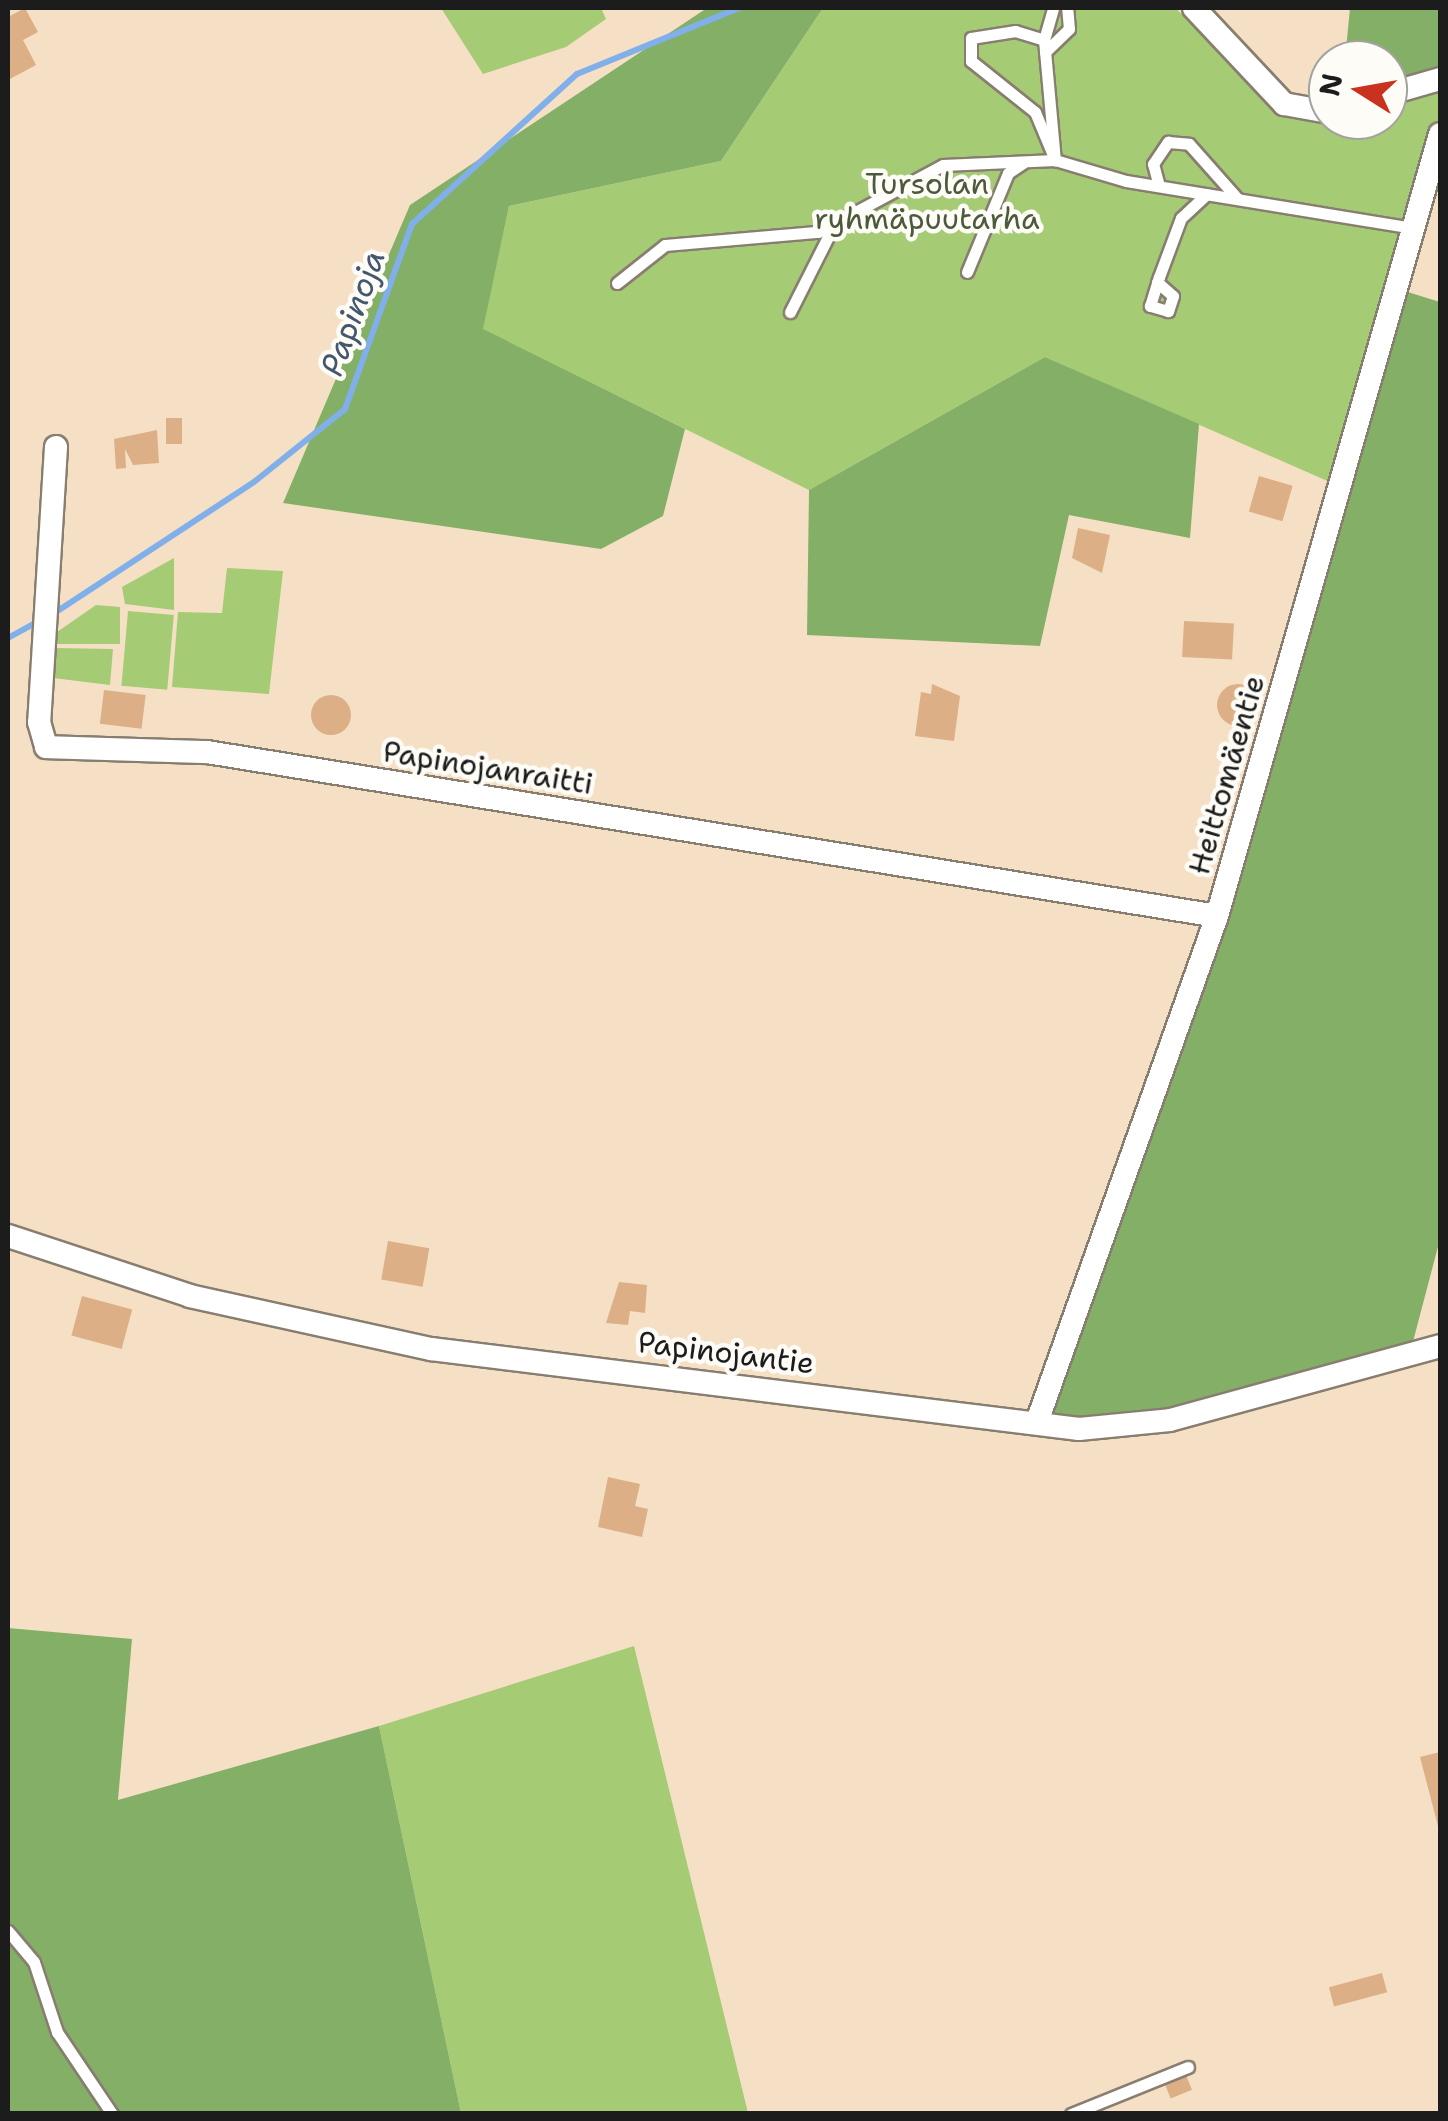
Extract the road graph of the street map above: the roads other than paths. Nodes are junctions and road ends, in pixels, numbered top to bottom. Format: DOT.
graph roads {
  1 [pos="1053,8"];
  2 [pos="1067,8"];
  3 [pos="1194,8"];
  4 [pos="1044,46"];
  5 [pos="1440,79"];
  6 [pos="1408,88"];
  7 [pos="1308,108"];
  8 [pos="1440,134"];
  9 [pos="1055,160"];
  10 [pos="1026,161"];
  11 [pos="1159,186"];
  12 [pos="1207,194"];
  13 [pos="1237,198"];
  14 [pos="836,222"];
  15 [pos="1415,228"];
  16 [pos="967,272"];
  17 [pos="1158,282"];
  18 [pos="617,283"];
  19 [pos="790,312"];
  20 [pos="56,446"];
  21 [pos="1217,916"];
  22 [pos="8,1236"];
  23 [pos="1440,1346"];
  24 [pos="1037,1422"];
  25 [pos="8,1931"];
  26 [pos="1188,2067"];
  27 [pos="112,2114"];
  28 [pos="1071,2114"];
  1 -- 4 [label="lane"];
  2 -- 4 [label="lane"];
  3 -- 7 [label="street"];
  4 -- 9 [label="lane"];
  4 -- 9 [label="lane"];
  5 -- 6 [label="street"];
  8 -- 15 [label="street, Heittomäentie"];
  9 -- 10 [label="lane"];
  9 -- 11 [label="lane"];
  10 -- 14 [label="lane"];
  10 -- 16 [label="lane"];
  11 -- 12 [label="lane"];
  11 -- 13 [label="lane"];
  12 -- 13 [label="lane"];
  12 -- 17 [label="lane"];
  13 -- 15 [label="lane"];
  14 -- 18 [label="lane"];
  14 -- 19 [label="lane"];
  15 -- 21 [label="street, Heittomäentie"];
  20 -- 21 [label="street, Papinojanraitti"];
  21 -- 24 [label="street, Heittomäentie"];
  22 -- 24 [label="street, Papinojantie"];
  23 -- 24 [label="street, Papinojantie"];
  25 -- 27 [label="lane"];
  26 -- 28 [label="lane"];
}
